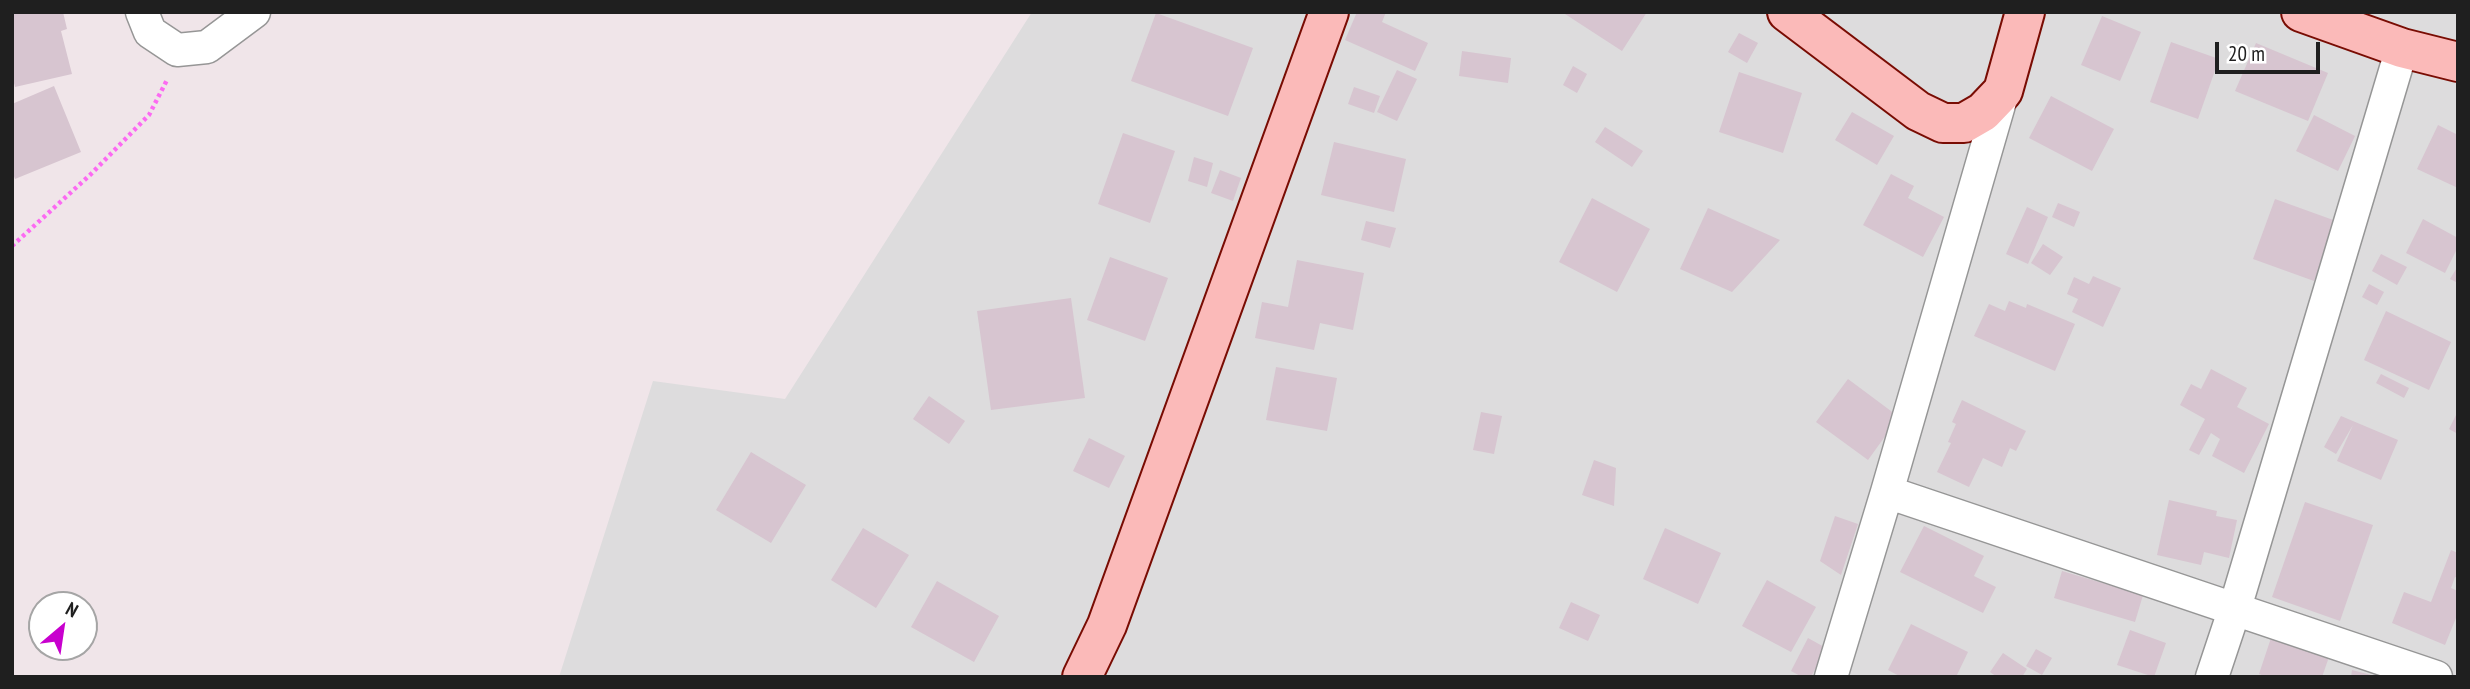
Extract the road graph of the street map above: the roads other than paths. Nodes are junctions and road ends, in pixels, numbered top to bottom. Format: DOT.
graph roads {
  1 [pos="142,12"];
  2 [pos="254,12"];
  3 [pos="1329,12"];
  4 [pos="1787,12"];
  5 [pos="2025,12"];
  6 [pos="2301,12"];
  7 [pos="2402,48"];
  8 [pos="2458,62"];
  9 [pos="2003,91"];
  10 [pos="1887,492"];
  11 [pos="2235,608"];
  12 [pos="1082,677"];
  13 [pos="1830,677"];
  14 [pos="2212,677"];
  15 [pos="2436,677"];
  1 -- 2 [label="street"];
  3 -- 12 [label="main road"];
  4 -- 9 [label="main road"];
  5 -- 9 [label="main road"];
  6 -- 7 [label="main road"];
  7 -- 8 [label="main road"];
  7 -- 11 [label="street"];
  9 -- 10 [label="street"];
  10 -- 11 [label="street"];
  10 -- 13 [label="street"];
  11 -- 14 [label="street"];
  11 -- 15 [label="street"];
}
